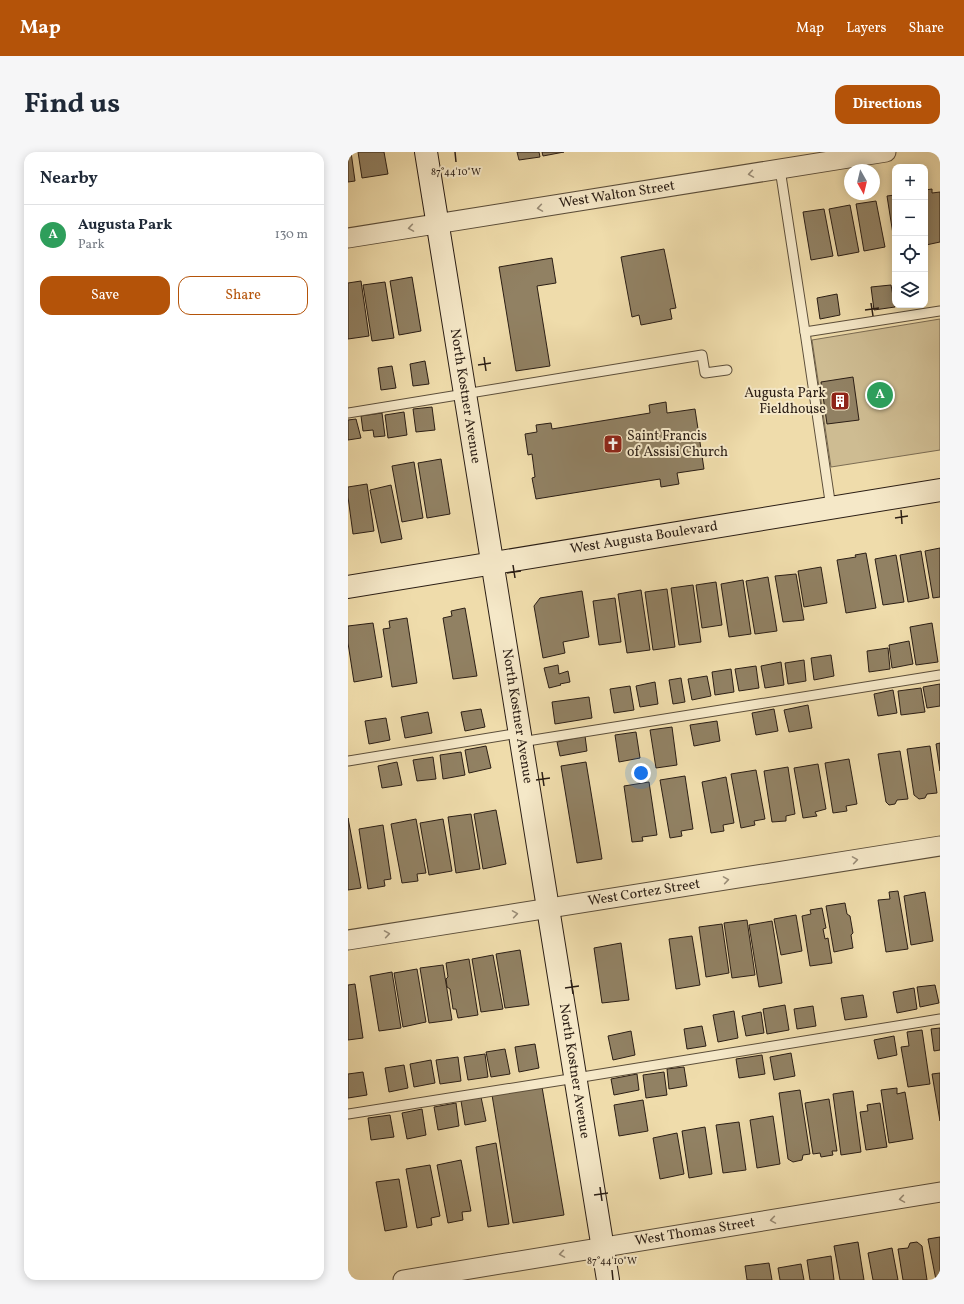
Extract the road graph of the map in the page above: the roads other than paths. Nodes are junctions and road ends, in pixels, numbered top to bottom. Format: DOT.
graph roads {
  1 [pos="426,152"];
  2 [pos="886,152"];
  3 [pos="780,169"];
  4 [pos="437,224"];
  5 [pos="348,238"];
  6 [pos="940,311"];
  7 [pos="805,332"];
  8 [pos="727,370"];
  9 [pos="465,394"];
  10 [pos="348,412"];
  11 [pos="940,490"];
  12 [pos="831,508"];
  13 [pos="492,563"];
  14 [pos="348,586"];
  15 [pos="940,675"];
  16 [pos="520,737"];
  17 [pos="348,761"];
  18 [pos="940,846"];
  19 [pos="548,908"];
  20 [pos="348,940"];
  21 [pos="940,1018"];
  22 [pos="576,1078"];
  23 [pos="348,1114"];
  24 [pos="940,1192"];
  25 [pos="603,1248"];
  26 [pos="403,1280"];
  27 [pos="608,1280"];
  1 -- 4 [label="street, North Kostner Avenue"];
  2 -- 3 [label="street, West Walton Street"];
  3 -- 4 [label="street, West Walton Street, one-way"];
  3 -- 7 [label="lane"];
  4 -- 5 [label="street, West Walton Street, one-way"];
  4 -- 9 [label="street, North Kostner Avenue"];
  6 -- 7 [label="lane"];
  7 -- 12 [label="lane"];
  8 -- 9 [label="lane"];
  9 -- 10 [label="lane"];
  9 -- 13 [label="street, North Kostner Avenue"];
  11 -- 12 [label="street, West Augusta Boulevard"];
  12 -- 13 [label="street, West Augusta Boulevard"];
  13 -- 14 [label="street, West Augusta Boulevard"];
  13 -- 16 [label="street, North Kostner Avenue"];
  15 -- 16 [label="lane"];
  16 -- 17 [label="lane"];
  16 -- 19 [label="street, North Kostner Avenue"];
  19 -- 18 [label="street, West Cortez Street, one-way"];
  20 -- 19 [label="street, West Cortez Street, one-way"];
  19 -- 22 [label="street, North Kostner Avenue"];
  21 -- 22 [label="lane"];
  22 -- 23 [label="lane"];
  22 -- 25 [label="street, North Kostner Avenue"];
  24 -- 25 [label="street, West Thomas Street, one-way"];
  25 -- 26 [label="street, West Thomas Street, one-way"];
  25 -- 27 [label="street, North Kostner Avenue"];
}
